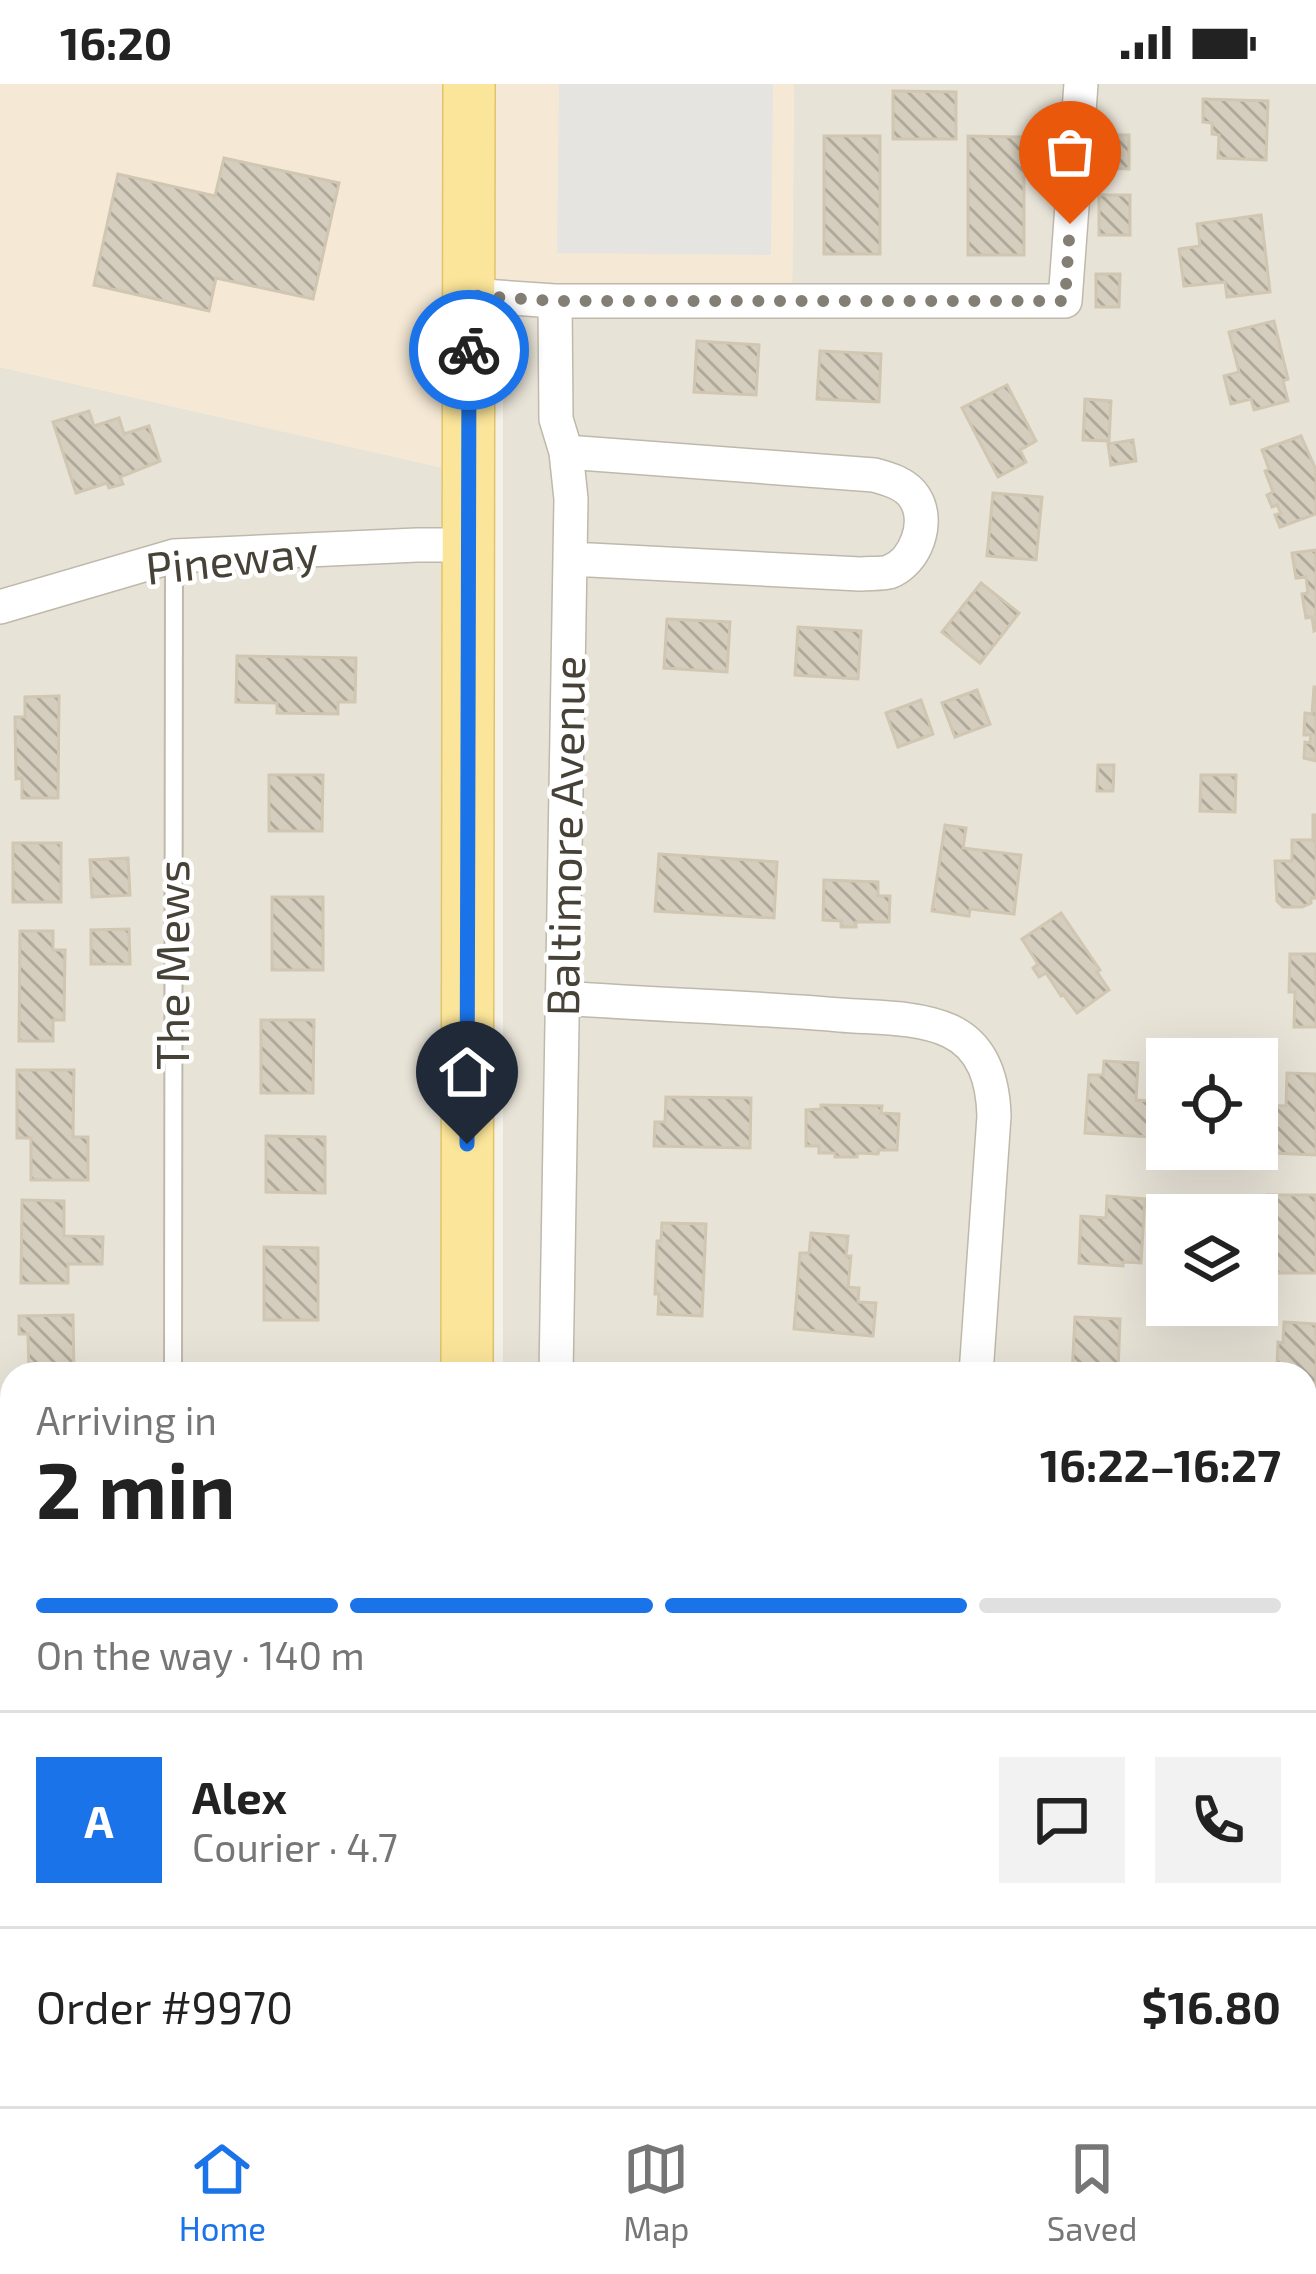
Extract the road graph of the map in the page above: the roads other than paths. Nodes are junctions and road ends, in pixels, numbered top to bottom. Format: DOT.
graph roads {
  1 [pos="469,84"];
  2 [pos="1081,84"];
  3 [pos="468,295"];
  4 [pos="555,301"];
  5 [pos="566,452"];
  6 [pos="468,545"];
  7 [pos="174,556"];
  8 [pos="571,559"];
  9 [pos="0,607"];
  10 [pos="563,998"];
  11 [pos="173,1362"];
  12 [pos="467,1362"];
  13 [pos="556,1362"];
  14 [pos="977,1362"];
  1 -- 3 [label="main road"];
  2 -- 4 [label="street"];
  3 -- 4 [label="street"];
  3 -- 6 [label="main road"];
  4 -- 5 [label="street, Baltimore Avenue"];
  5 -- 8 [label="street, Baltimore Avenue"];
  5 -- 8 [label="street"];
  6 -- 7 [label="street, Pineway"];
  6 -- 12 [label="main road"];
  7 -- 9 [label="street, Pineway"];
  7 -- 11 [label="lane, The Mews"];
  8 -- 10 [label="street, Baltimore Avenue"];
  10 -- 13 [label="street, Baltimore Avenue"];
  10 -- 14 [label="street"];
}
